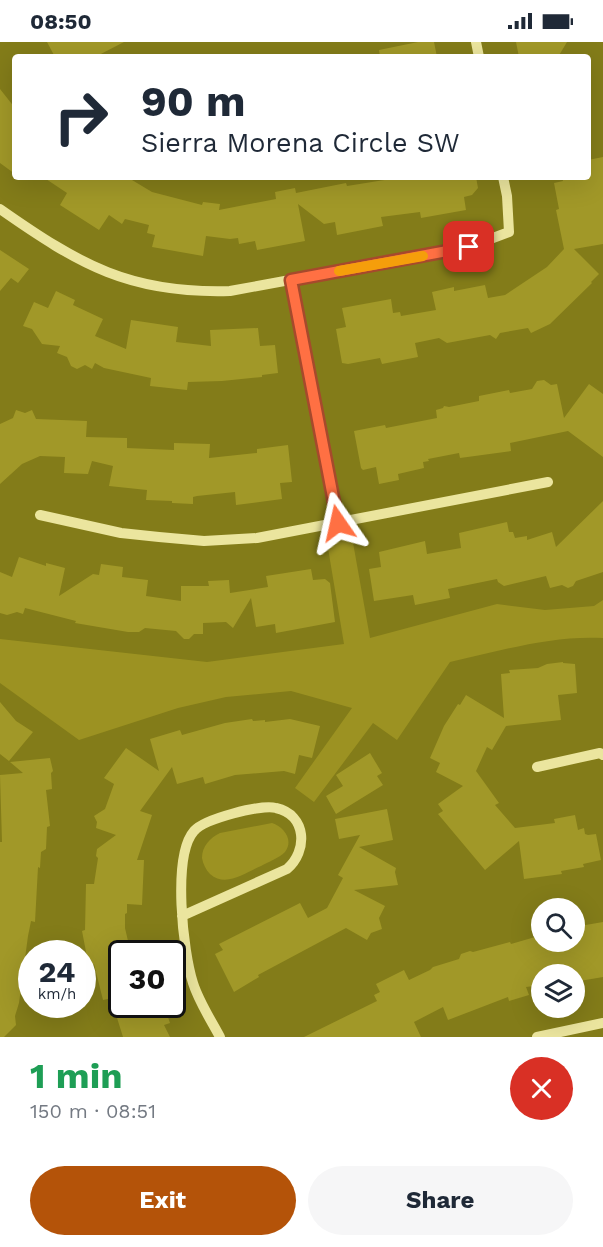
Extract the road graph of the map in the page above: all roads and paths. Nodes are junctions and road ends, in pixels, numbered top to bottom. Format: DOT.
graph roads {
  1 [pos="504,180"];
  2 [pos="0,209"];
  3 [pos="291,280"];
  4 [pos="548,482"];
  5 [pos="40,515"];
  6 [pos="338,523"];
  7 [pos="603,755"];
  8 [pos="537,767"];
  9 [pos="182,916"];
  10 [pos="603,1023"];
  11 [pos="220,1037"];
  12 [pos="537,1037"];
  1 -- 3 [label="street"];
  2 -- 3 [label="street"];
  3 -- 6 [label="street"];
  4 -- 6 [label="street"];
  5 -- 6 [label="street"];
  7 -- 8 [label="street"];
  9 -- 9 [label="street"];
  9 -- 11 [label="street"];
  10 -- 12 [label="street"];
}
